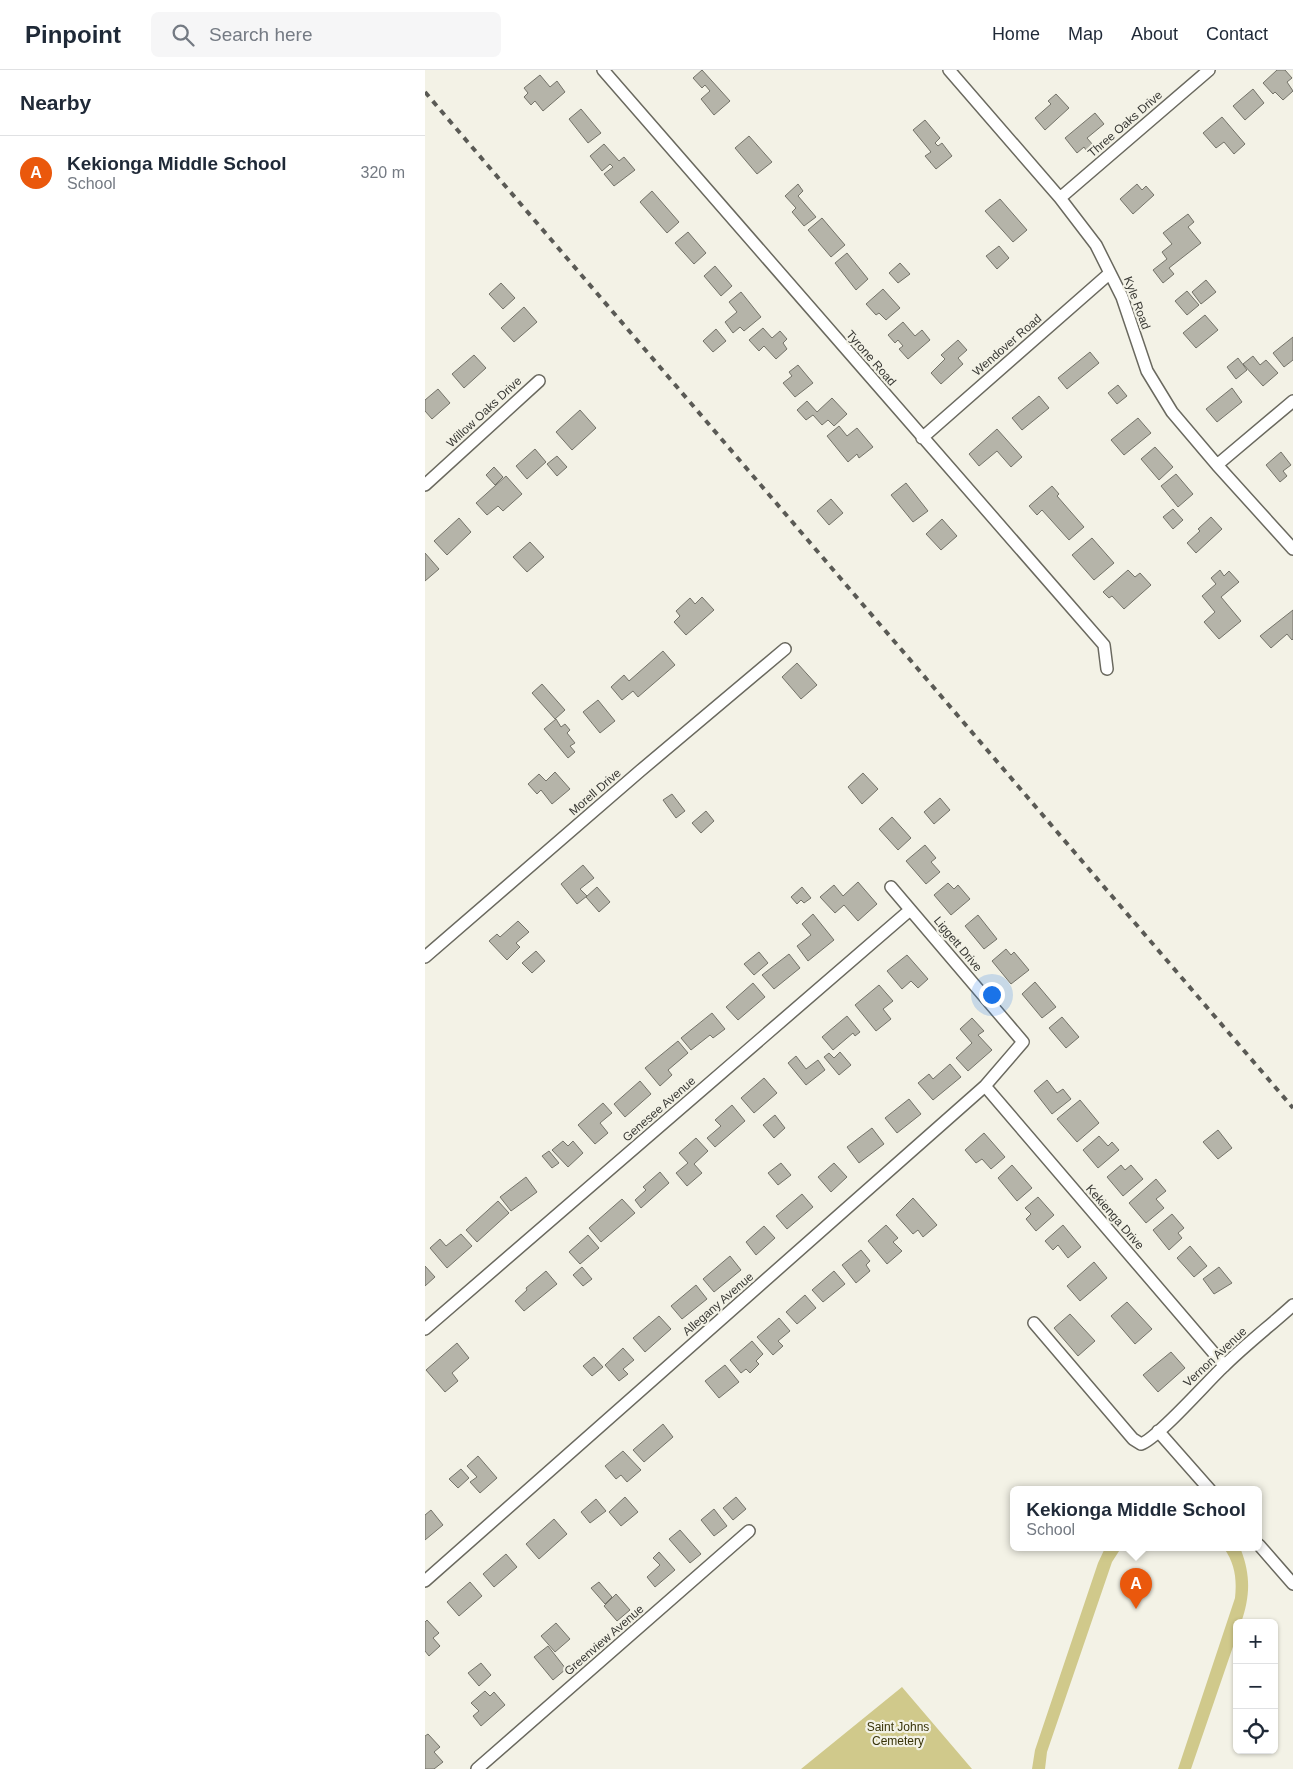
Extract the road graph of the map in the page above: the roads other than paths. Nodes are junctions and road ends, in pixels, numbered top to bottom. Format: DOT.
graph roads {
  1 [pos="603,70"];
  2 [pos="949,70"];
  3 [pos="1209,70"];
  4 [pos="1060,198"];
  5 [pos="1111,273"];
  6 [pos="539,381"];
  7 [pos="1293,401"];
  8 [pos="922,438"];
  9 [pos="1217,465"];
  10 [pos="425,485"];
  11 [pos="1293,549"];
  12 [pos="785,648"];
  13 [pos="1107,669"];
  14 [pos="891,887"];
  15 [pos="910,910"];
  16 [pos="425,957"];
  17 [pos="1023,1042"];
  18 [pos="985,1086"];
  19 [pos="1293,1306"];
  20 [pos="1034,1323"];
  21 [pos="425,1329"];
  22 [pos="1224,1365"];
  23 [pos="1158,1431"];
  24 [pos="1206,1486"];
  25 [pos="749,1531"];
  26 [pos="1262,1548"];
  27 [pos="425,1581"];
  28 [pos="1293,1584"];
  29 [pos="477,1769"];
  1 -- 8 [label="street, Tyrone Road"];
  2 -- 4 [label="street, Kyle Road"];
  3 -- 4 [label="street, Three Oaks Drive"];
  4 -- 5 [label="street, Kyle Road"];
  5 -- 8 [label="street, Wendover Road"];
  5 -- 9 [label="street, Kyle Road"];
  6 -- 10 [label="street, Willow Oaks Drive"];
  7 -- 9 [label="street"];
  8 -- 13 [label="street, Tyrone Road"];
  9 -- 11 [label="street, Kyle Road"];
  12 -- 16 [label="street, Morell Drive"];
  14 -- 15 [label="street, Liggett Drive"];
  15 -- 17 [label="street, Liggett Drive"];
  15 -- 21 [label="street, Genesee Avenue"];
  17 -- 18 [label="street, Allegany Avenue"];
  18 -- 22 [label="street, Kekienga Drive"];
  18 -- 27 [label="street, Allegany Avenue"];
  19 -- 22 [label="street, Vernon Avenue"];
  20 -- 23 [label="street, Vernon Avenue"];
  22 -- 23 [label="street, Vernon Avenue"];
  23 -- 24 [label="street"];
  25 -- 29 [label="street, Greenview Avenue"];
  26 -- 28 [label="street"];
}
